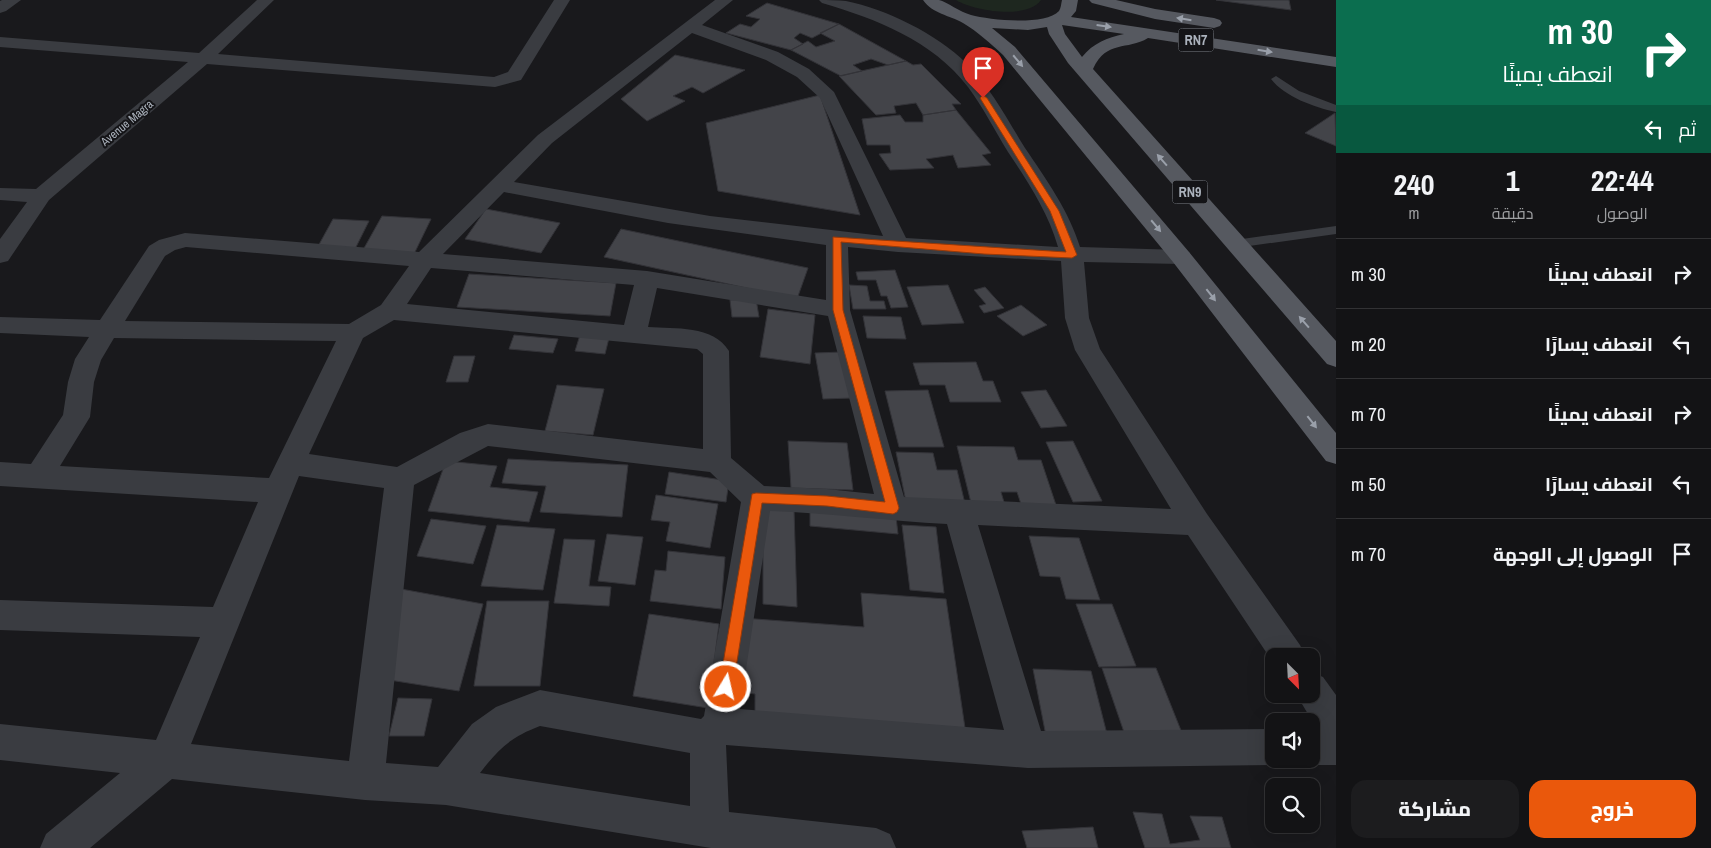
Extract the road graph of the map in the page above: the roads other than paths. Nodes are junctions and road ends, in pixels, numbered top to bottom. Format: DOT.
graph roads {
  1 [pos="13,0"];
  2 [pos="266,0"];
  3 [pos="562,0"];
  4 [pos="726,0"];
  5 [pos="827,0"];
  6 [pos="1070,0"];
  7 [pos="1097,0"];
  8 [pos="929,1"];
  9 [pos="0,8"];
  10 [pos="967,19"];
  11 [pos="1054,20"];
  12 [pos="691,26"];
  13 [pos="1228,26"];
  14 [pos="1161,35"];
  15 [pos="0,42"];
  16 [pos="204,58"];
  17 [pos="1336,62"];
  18 [pos="1084,69"];
  19 [pos="1276,79"];
  20 [pos="1336,109"];
  21 [pos="500,185"];
  22 [pos="0,194"];
  23 [pos="41,196"];
  24 [pos="1336,230"];
  25 [pos="837,239"];
  26 [pos="1235,244"];
  27 [pos="898,245"];
  28 [pos="1072,255"];
  29 [pos="0,256"];
  30 [pos="1181,256"];
  31 [pos="425,260"];
  32 [pos="647,278"];
  33 [pos="838,310"];
  34 [pos="390,311"];
  35 [pos="0,326"];
  36 [pos="106,329"];
  37 [pos="354,333"];
  38 [pos="634,334"];
  39 [pos="1336,358"];
  40 [pos="1336,453"];
  41 [pos="717,462"];
  42 [pos="291,463"];
  43 [pos="0,474"];
  44 [pos="38,477"];
  45 [pos="400,479"];
  46 [pos="277,491"];
  47 [pos="756,498"];
  48 [pos="893,508"];
  49 [pos="959,512"];
  50 [pos="1196,522"];
  51 [pos="0,615"];
  52 [pos="223,623"];
  53 [pos="1283,648"];
  54 [pos="1320,703"];
  55 [pos="1336,726"];
  56 [pos="714,731"];
  57 [pos="0,742"];
  58 [pos="1320,747"];
  59 [pos="1336,747"];
  60 [pos="1265,748"];
  61 [pos="1028,750"];
  62 [pos="167,758"];
  63 [pos="365,781"];
  64 [pos="446,786"];
  65 [pos="730,836"];
  66 [pos="60,848"];
  67 [pos="876,848"];
  1 -- 9 [label="street"];
  2 -- 16 [label="street, Avenue Magra"];
  3 -- 16 [label="street"];
  4 -- 12 [label="street"];
  5 -- 28 [label="street"];
  6 -- 11 [label="main road"];
  13 -- 7 [label="main road, RN7, one-way"];
  8 -- 10 [label="main road"];
  10 -- 11 [label="main road"];
  10 -- 30 [label="main road, one-way"];
  11 -- 14 [label="main road, RN7, one-way"];
  11 -- 18 [label="main road, RN9"];
  12 -- 21 [label="street"];
  12 -- 27 [label="street"];
  14 -- 17 [label="main road, RN7, one-way"];
  14 -- 18 [label="main road"];
  15 -- 16 [label="street"];
  16 -- 23 [label="street, Avenue Magra"];
  26 -- 18 [label="main road, RN9, one-way"];
  19 -- 20 [label="lane"];
  21 -- 25 [label="street"];
  21 -- 31 [label="street"];
  22 -- 23 [label="street"];
  23 -- 29 [label="street, Avenue Magra"];
  24 -- 26 [label="lane"];
  25 -- 27 [label="street"];
  25 -- 33 [label="street"];
  39 -- 26 [label="main road, RN9, one-way"];
  27 -- 28 [label="street"];
  28 -- 30 [label="street"];
  28 -- 50 [label="street"];
  30 -- 40 [label="main road, one-way"];
  31 -- 32 [label="street"];
  31 -- 34 [label="street"];
  31 -- 36 [label="street"];
  32 -- 33 [label="street"];
  32 -- 38 [label="street"];
  33 -- 48 [label="street"];
  34 -- 37 [label="street"];
  34 -- 38 [label="street"];
  35 -- 36 [label="street"];
  36 -- 37 [label="street"];
  36 -- 44 [label="street"];
  37 -- 42 [label="street"];
  38 -- 41 [label="street"];
  41 -- 45 [label="street"];
  41 -- 47 [label="street"];
  42 -- 45 [label="street"];
  42 -- 46 [label="street"];
  43 -- 44 [label="street"];
  44 -- 46 [label="street"];
  45 -- 63 [label="street"];
  46 -- 52 [label="street"];
  47 -- 48 [label="street"];
  47 -- 56 [label="street"];
  48 -- 49 [label="street"];
  49 -- 50 [label="street"];
  49 -- 61 [label="street"];
  50 -- 53 [label="street"];
  51 -- 52 [label="street"];
  52 -- 62 [label="street"];
  54 -- 55 [label="street"];
  56 -- 61 [label="street"];
  56 -- 64 [label="street"];
  56 -- 65 [label="street"];
  57 -- 62 [label="street"];
  58 -- 59 [label="street"];
  60 -- 61 [label="street"];
  62 -- 63 [label="street"];
  62 -- 66 [label="street"];
  63 -- 64 [label="street"];
  64 -- 65 [label="street"];
  65 -- 67 [label="street"];
}
